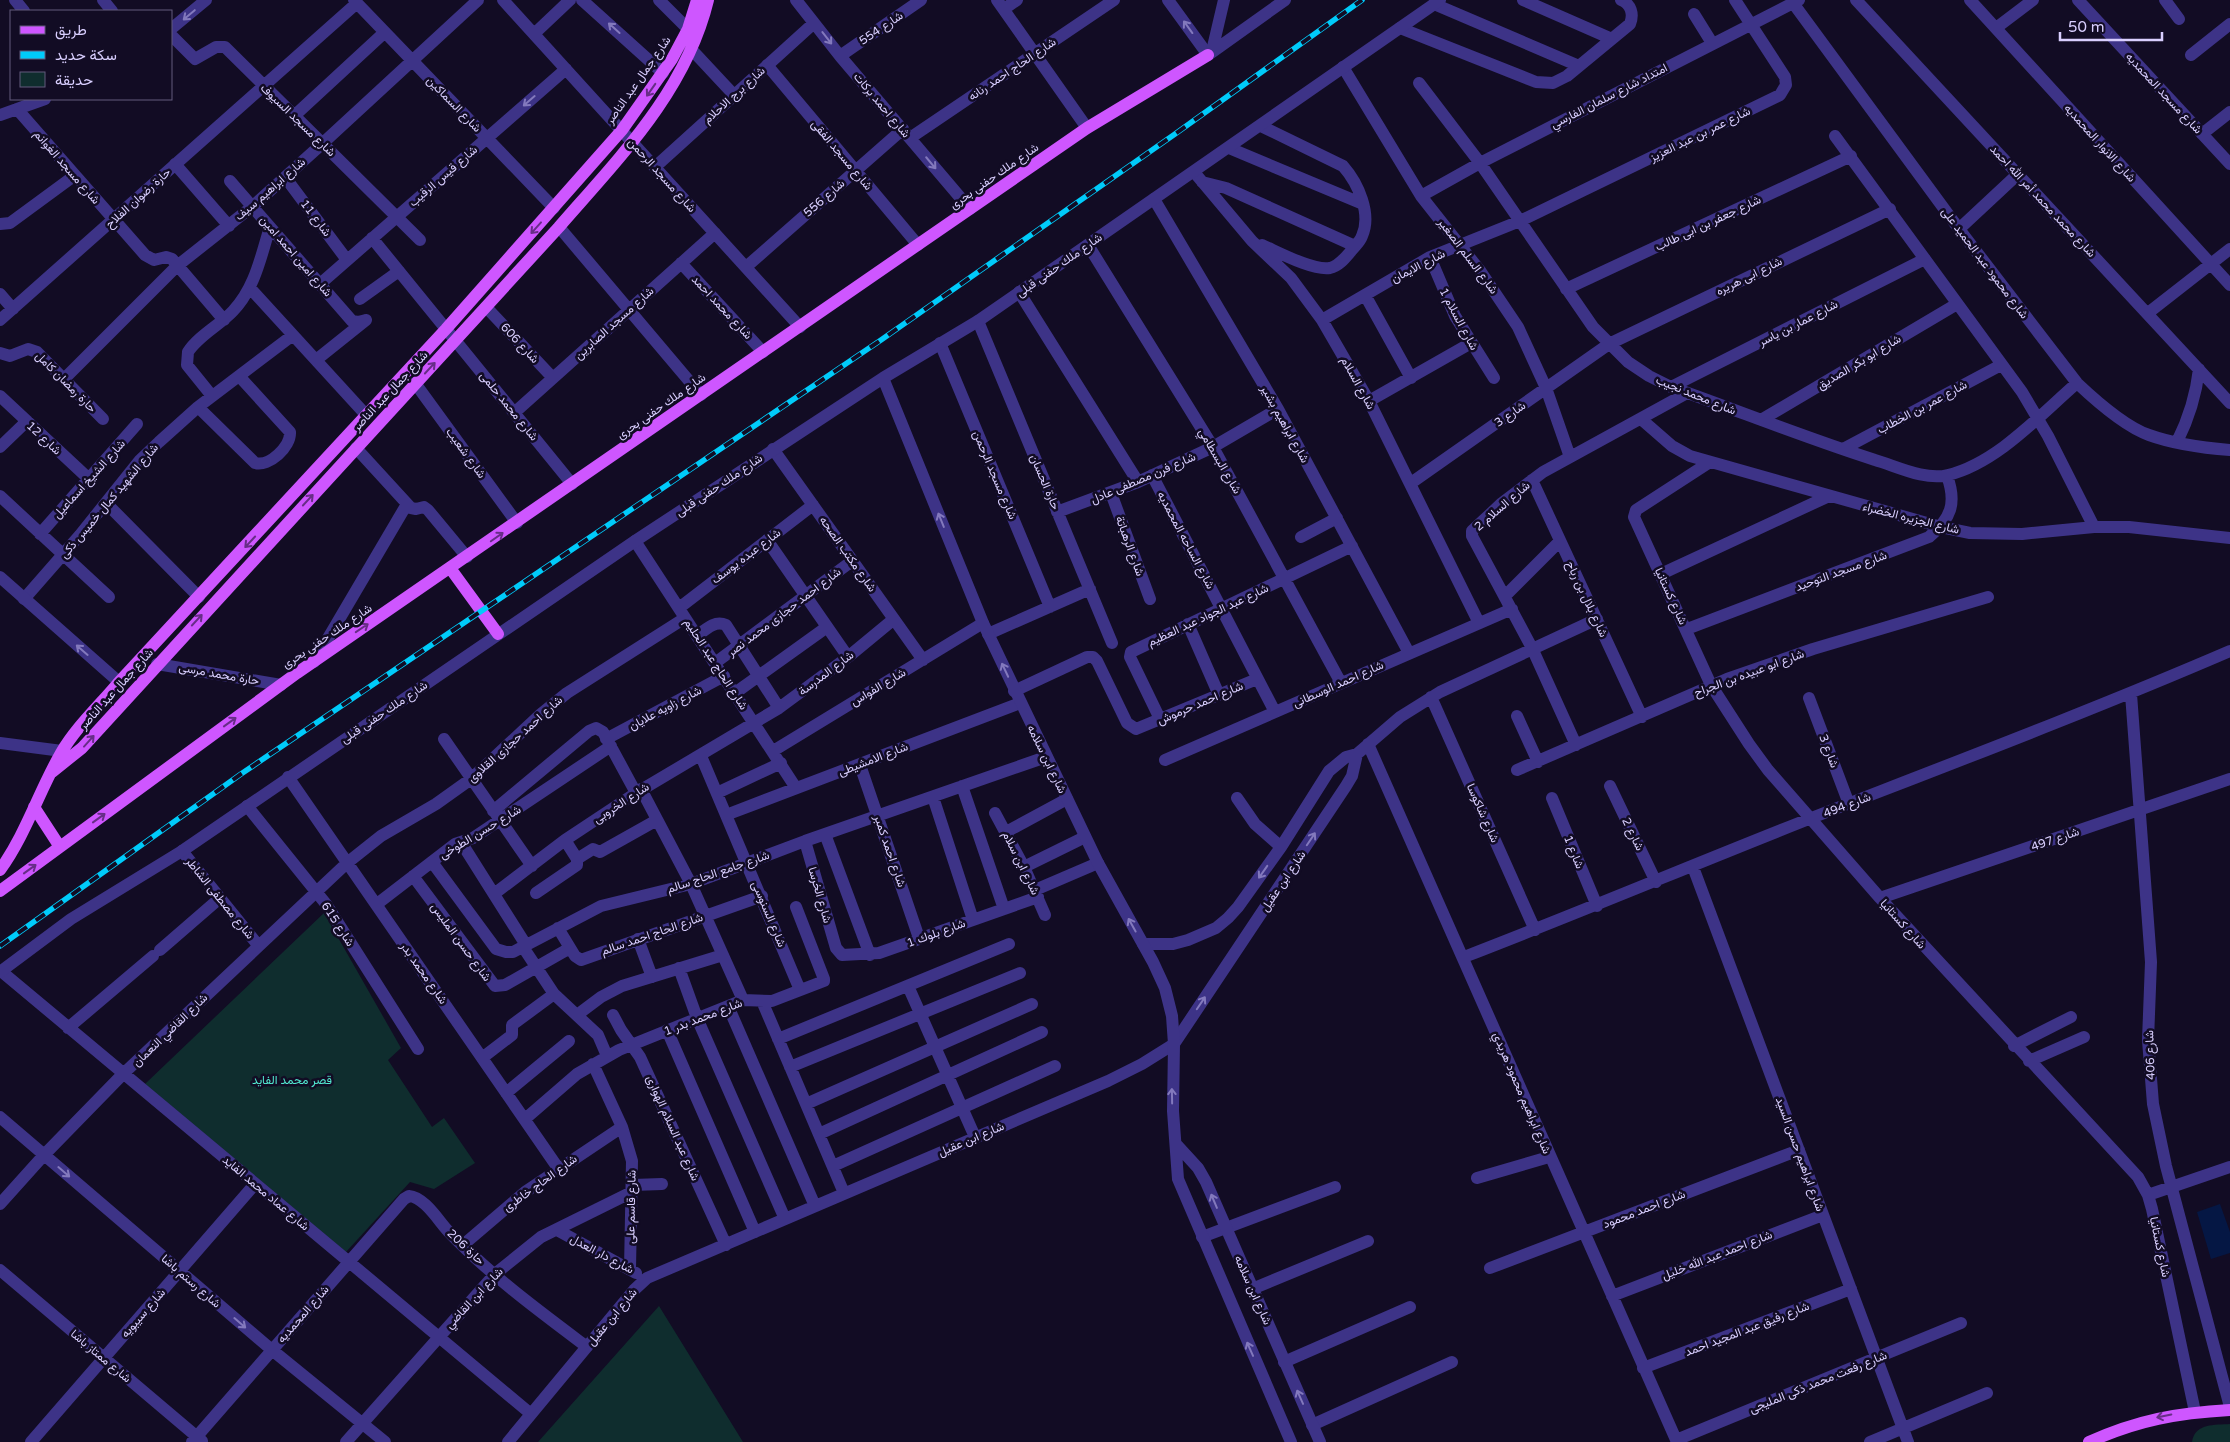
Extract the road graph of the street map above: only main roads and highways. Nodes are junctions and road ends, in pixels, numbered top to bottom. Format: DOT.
graph roads {
  1 [pos="697,0"];
  2 [pos="708,0"];
  3 [pos="1210,53"];
  4 [pos="450,568"];
  5 [pos="498,634"];
  6 [pos="52,772"];
  7 [pos="34,807"];
  8 [pos="60,847"];
  9 [pos="0,870"];
  10 [pos="0,891"];
  11 [pos="2230,1408"];
  12 [pos="2089,1442"];
  1 -- 6 [label="main road, شارع جمال عبد الناصر, one-way"];
  6 -- 2 [label="main road, شارع جمال عبد الناصر, one-way"];
  4 -- 3 [label="main road, شارع ملك حفنى بحرى, one-way"];
  4 -- 5 [label="main road"];
  8 -- 4 [label="main road, شارع ملك حفنى بحرى, one-way"];
  6 -- 7 [label="main road, شارع جمال عبد الناصر"];
  7 -- 8 [label="main road"];
  7 -- 9 [label="main road, شارع جمال عبد الناصر"];
  10 -- 8 [label="main road, one-way"];
  11 -- 12 [label="main road, one-way"];
}
